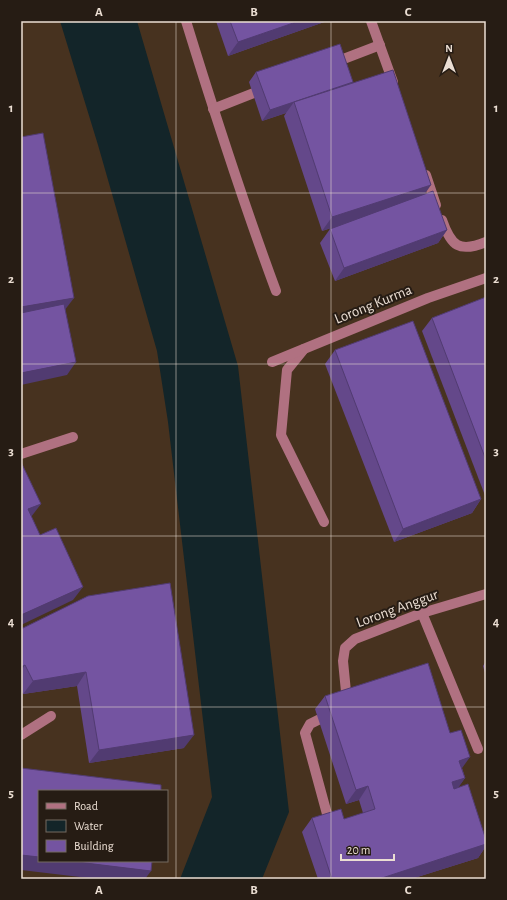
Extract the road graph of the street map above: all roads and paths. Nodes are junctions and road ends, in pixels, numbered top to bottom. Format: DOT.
graph roads {
  1 [pos="186,21"];
  2 [pos="371,21"];
  3 [pos="380,45"];
  4 [pos="322,67"];
  5 [pos="271,87"];
  6 [pos="396,90"];
  7 [pos="213,109"];
  8 [pos="422,165"];
  9 [pos="486,242"];
  10 [pos="486,278"];
  11 [pos="276,291"];
  12 [pos="306,348"];
  13 [pos="272,362"];
  14 [pos="73,438"];
  15 [pos="21,454"];
  16 [pos="324,522"];
  17 [pos="486,594"];
  18 [pos="422,613"];
  19 [pos="51,716"];
  20 [pos="21,735"];
  21 [pos="478,749"];
  22 [pos="332,831"];
  1 -- 7 [label="street"];
  2 -- 3 [label="street"];
  3 -- 4 [label="street"];
  3 -- 6 [label="street"];
  5 -- 7 [label="street"];
  7 -- 11 [label="street"];
  8 -- 9 [label="street"];
  10 -- 12 [label="street, Lorong Kurma"];
  12 -- 13 [label="street, Lorong Kurma"];
  12 -- 16 [label="street"];
  14 -- 15 [label="street"];
  17 -- 18 [label="street, Lorong Anggur"];
  18 -- 21 [label="street"];
  18 -- 22 [label="street, Lorong Anggur"];
  19 -- 20 [label="street"];
}
